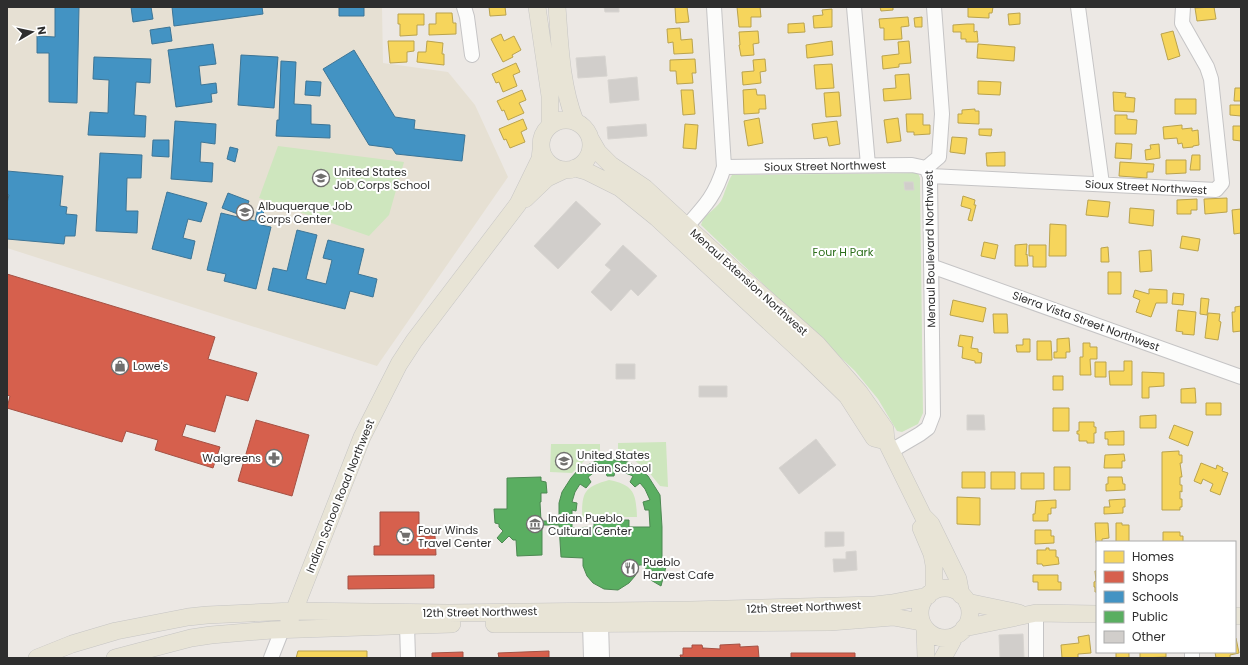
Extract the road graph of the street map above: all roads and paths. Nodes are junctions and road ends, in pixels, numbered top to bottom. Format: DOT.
graph roads {
  1 [pos="464,7"];
  2 [pos="538,7"];
  3 [pos="557,7"];
  4 [pos="714,7"];
  5 [pos="854,7"];
  6 [pos="934,7"];
  7 [pos="1078,7"];
  8 [pos="1183,7"];
  9 [pos="472,55"];
  10 [pos="575,121"];
  11 [pos="550,125"];
  12 [pos="591,140"];
  13 [pos="541,150"];
  14 [pos="868,165"];
  15 [pos="724,167"];
  16 [pos="570,169"];
  17 [pos="928,172"];
  18 [pos="1102,184"];
  19 [pos="518,204"];
  20 [pos="687,226"];
  21 [pos="932,266"];
  22 [pos="1241,377"];
  23 [pos="888,446"];
  24 [pos="923,516"];
  25 [pos="931,593"];
  26 [pos="964,598"];
  27 [pos="294,610"];
  28 [pos="1031,614"];
  29 [pos="1096,614"];
  30 [pos="595,619"];
  31 [pos="407,625"];
  32 [pos="923,625"];
  33 [pos="282,630"];
  34 [pos="960,632"];
  35 [pos="37,658"];
  36 [pos="115,658"];
  37 [pos="271,658"];
  38 [pos="408,658"];
  39 [pos="591,658"];
  40 [pos="602,658"];
  41 [pos="926,658"];
  42 [pos="943,658"];
  43 [pos="1036,658"];
  1 -- 9 [label="street"];
  2 -- 11 [label="main road"];
  3 -- 10 [label="main road"];
  4 -- 15 [label="street"];
  5 -- 14 [label="street"];
  6 -- 17 [label="street, Menaul Boulevard Northwest"];
  7 -- 18 [label="street"];
  8 -- 18 [label="street, Sioux Street Northwest"];
  10 -- 11 [label="main road"];
  10 -- 12 [label="main road"];
  11 -- 13 [label="main road"];
  12 -- 16 [label="main road"];
  12 -- 20 [label="main road, Menaul Extension Northwest"];
  13 -- 16 [label="main road"];
  13 -- 19 [label="main road, Indian School Road Northwest"];
  14 -- 15 [label="street, Sioux Street Northwest"];
  14 -- 17 [label="street, Sioux Street Northwest"];
  15 -- 20 [label="street"];
  16 -- 19 [label="main road, Indian School Road Northwest"];
  16 -- 23 [label="main road, Menaul Extension Northwest"];
  17 -- 18 [label="street, Sioux Street Northwest"];
  17 -- 21 [label="street, Menaul Boulevard Northwest"];
  19 -- 27 [label="main road, Indian School Road Northwest"];
  20 -- 23 [label="main road, Menaul Extension Northwest"];
  21 -- 22 [label="street, Sierra Vista Street Northwest"];
  21 -- 23 [label="street, Menaul Boulevard Northwest"];
  23 -- 24 [label="main road"];
  24 -- 25 [label="main road"];
  24 -- 26 [label="main road"];
  25 -- 26 [label="main road"];
  25 -- 30 [label="main road, 12th Street Northwest"];
  25 -- 32 [label="main road"];
  26 -- 28 [label="main road"];
  26 -- 34 [label="main road"];
  27 -- 30 [label="main road, 12th Street Northwest"];
  27 -- 33 [label="main road, Indian School Road Northwest"];
  27 -- 35 [label="main road, 12th Street Northwest"];
  28 -- 29 [label="main road"];
  28 -- 34 [label="main road"];
  28 -- 43 [label="street"];
  30 -- 31 [label="main road, 12th Street Northwest"];
  30 -- 32 [label="main road, 12th Street Northwest"];
  30 -- 39 [label="street"];
  30 -- 40 [label="street"];
  31 -- 33 [label="main road, 12th Street Northwest"];
  31 -- 38 [label="street"];
  32 -- 34 [label="main road"];
  32 -- 41 [label="main road"];
  33 -- 36 [label="main road, 12th Street Northwest"];
  33 -- 37 [label="street, Indian School Road Northwest"];
  34 -- 42 [label="main road"];
}
